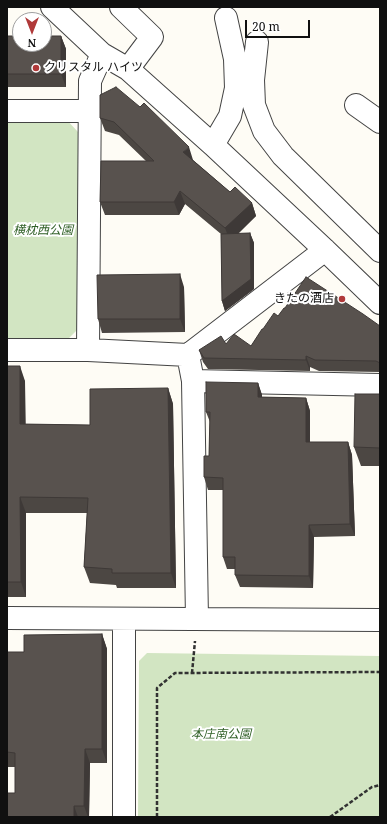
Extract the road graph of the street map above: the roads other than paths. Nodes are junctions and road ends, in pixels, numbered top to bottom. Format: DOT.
graph roads {
  1 [pos="52,7"];
  2 [pos="121,7"];
  3 [pos="226,18"];
  4 [pos="257,42"];
  5 [pos="102,54"];
  6 [pos="128,69"];
  7 [pos="356,105"];
  8 [pos="7,111"];
  9 [pos="89,111"];
  10 [pos="380,122"];
  11 [pos="213,145"];
  12 [pos="325,250"];
  13 [pos="380,250"];
  14 [pos="380,303"];
  15 [pos="7,350"];
  16 [pos="88,350"];
  17 [pos="188,355"];
  18 [pos="193,381"];
  19 [pos="380,385"];
  20 [pos="7,618"];
  21 [pos="124,619"];
  22 [pos="197,619"];
  23 [pos="380,620"];
  24 [pos="124,817"];
  1 -- 5 [label="street"];
  2 -- 6 [label="street"];
  3 -- 11 [label="street"];
  4 -- 13 [label="street"];
  5 -- 6 [label="street"];
  5 -- 9 [label="street"];
  6 -- 11 [label="street"];
  7 -- 10 [label="street"];
  8 -- 9 [label="street"];
  9 -- 16 [label="street"];
  11 -- 12 [label="street"];
  12 -- 14 [label="street"];
  12 -- 17 [label="street"];
  15 -- 16 [label="street"];
  16 -- 17 [label="street"];
  17 -- 18 [label="street"];
  18 -- 19 [label="street"];
  18 -- 22 [label="street"];
  20 -- 21 [label="street"];
  21 -- 22 [label="street"];
  21 -- 24 [label="street"];
  22 -- 23 [label="street"];
}
